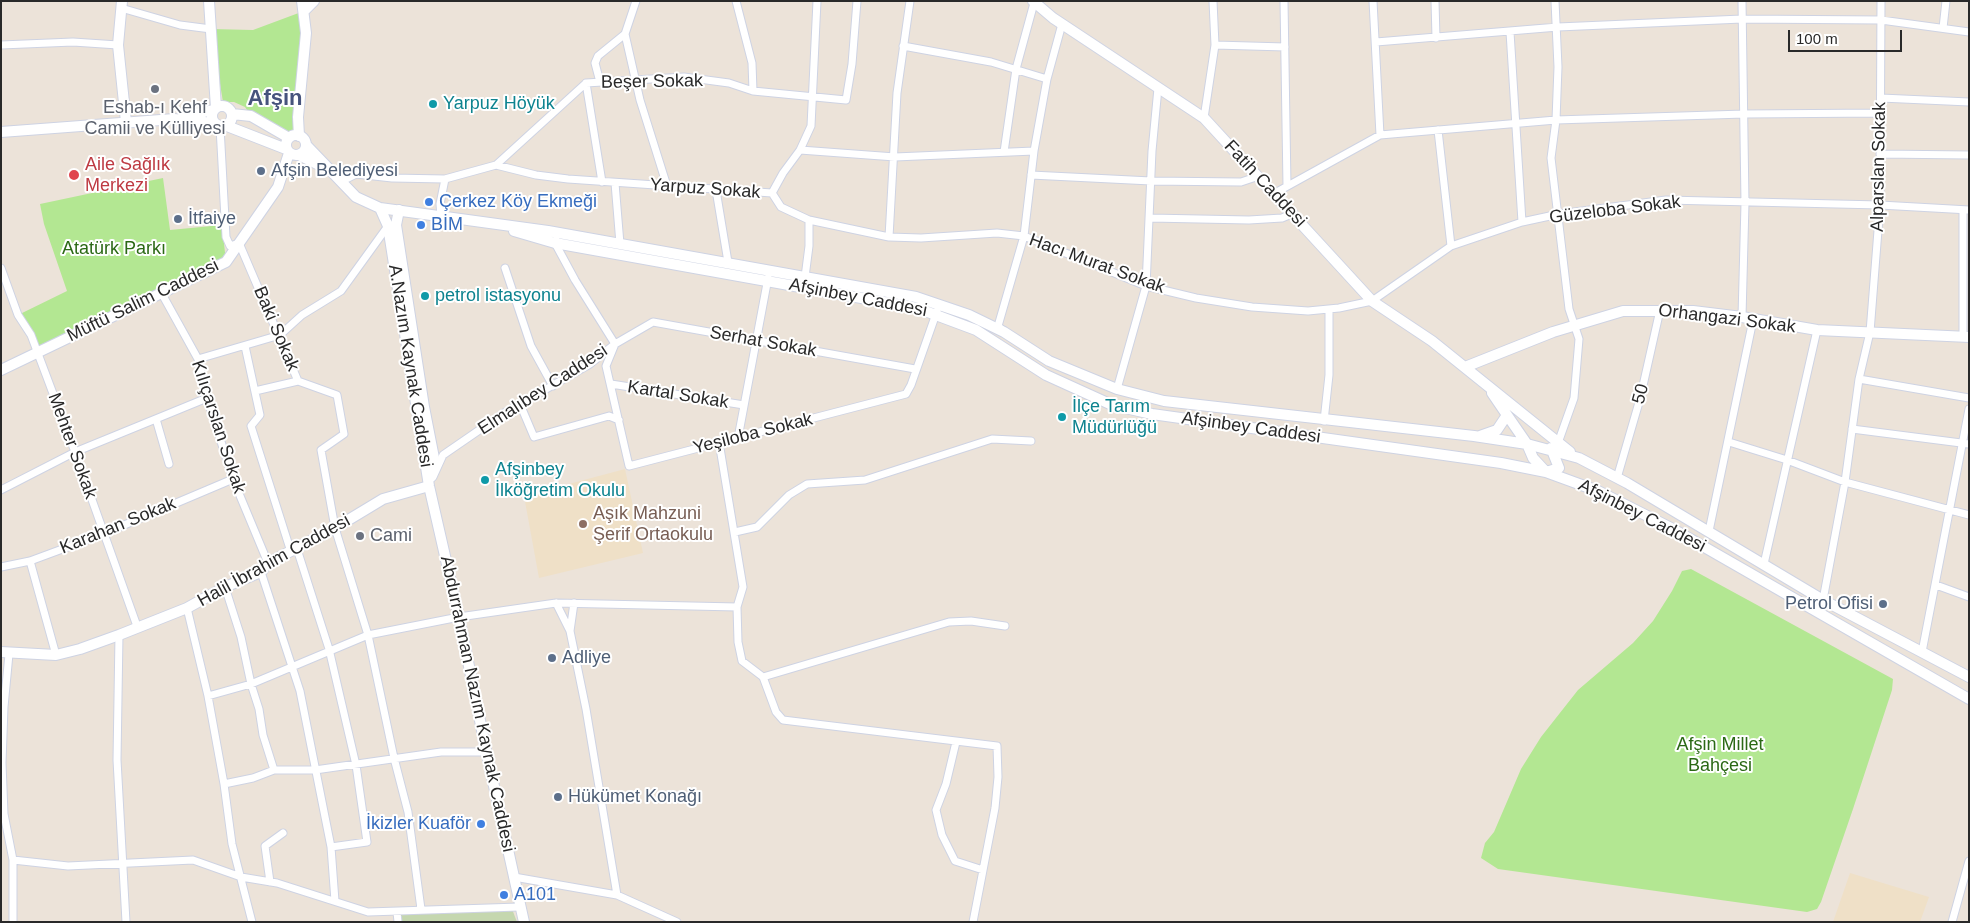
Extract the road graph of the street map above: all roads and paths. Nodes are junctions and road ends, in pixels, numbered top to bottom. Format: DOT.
graph roads {
  1 [pos="209,1"];
  2 [pos="314,1"];
  3 [pos="636,1"];
  4 [pos="736,1"];
  5 [pos="817,1"];
  6 [pos="857,1"];
  7 [pos="910,1"];
  8 [pos="1213,1"];
  9 [pos="1284,1"];
  10 [pos="1373,1"];
  11 [pos="1435,1"];
  12 [pos="1555,1"];
  13 [pos="1742,1"];
  14 [pos="1881,1"];
  15 [pos="1946,1"];
  16 [pos="1033,2"];
  17 [pos="121,4"];
  18 [pos="303,6"];
  19 [pos="1742,19"];
  20 [pos="1881,20"];
  21 [pos="1062,24"];
  22 [pos="1558,27"];
  23 [pos="1943,28"];
  24 [pos="211,29"];
  25 [pos="1510,32"];
  26 [pos="1969,32"];
  27 [pos="625,34"];
  28 [pos="1436,38"];
  29 [pos="1376,42"];
  30 [pos="1,45"];
  31 [pos="118,45"];
  32 [pos="1215,45"];
  33 [pos="903,46"];
  34 [pos="1285,47"];
  35 [pos="1016,69"];
  36 [pos="1047,79"];
  37 [pos="636,80"];
  38 [pos="600,82"];
  39 [pos="586,83"];
  40 [pos="1158,88"];
  41 [pos="753,91"];
  42 [pos="811,98"];
  43 [pos="1880,98"];
  44 [pos="1969,102"];
  45 [pos="215,109"];
  46 [pos="1880,113"];
  47 [pos="232,114"];
  48 [pos="1744,114"];
  49 [pos="1204,118"];
  50 [pos="174,119"];
  51 [pos="1556,120"];
  52 [pos="126,122"];
  53 [pos="1514,124"];
  54 [pos="220,125"];
  55 [pos="1438,130"];
  56 [pos="1,132"];
  57 [pos="1380,135"];
  58 [pos="294,137"];
  59 [pos="306,145"];
  60 [pos="800,150"];
  61 [pos="1034,151"];
  62 [pos="291,152"];
  63 [pos="1004,152"];
  64 [pos="1880,154"];
  65 [pos="1969,155"];
  66 [pos="894,157"];
  67 [pos="496,165"];
  68 [pos="330,171"];
  69 [pos="1031,175"];
  70 [pos="1259,176"];
  71 [pos="444,178"];
  72 [pos="342,181"];
  73 [pos="1151,181"];
  74 [pos="602,182"];
  75 [pos="615,183"];
  76 [pos="667,186"];
  77 [pos="1287,186"];
  78 [pos="716,190"];
  79 [pos="772,193"];
  80 [pos="1275,193"];
  81 [pos="1745,202"];
  82 [pos="1880,206"];
  83 [pos="380,208"];
  84 [pos="399,210"];
  85 [pos="1966,210"];
  86 [pos="1294,213"];
  87 [pos="1559,214"];
  88 [pos="442,217"];
  89 [pos="1150,218"];
  90 [pos="809,220"];
  91 [pos="477,221"];
  92 [pos="1522,222"];
  93 [pos="388,226"];
  94 [pos="557,232"];
  95 [pos="888,236"];
  96 [pos="1024,236"];
  97 [pos="239,242"];
  98 [pos="555,243"];
  99 [pos="620,244"];
  100 [pos="1451,246"];
  101 [pos="728,262"];
  102 [pos="1,268"];
  103 [pos="505,268"];
  104 [pos="768,275"];
  105 [pos="805,276"];
  106 [pos="1146,286"];
  107 [pos="162,294"];
  108 [pos="1372,300"];
  109 [pos="937,308"];
  110 [pos="1329,309"];
  111 [pos="1660,310"];
  112 [pos="1742,317"];
  113 [pos="1752,320"];
  114 [pos="1574,326"];
  115 [pos="1817,330"];
  116 [pos="1004,332"];
  117 [pos="1870,332"];
  118 [pos="280,335"];
  119 [pos="1966,337"];
  120 [pos="755,342"];
  121 [pos="615,344"];
  122 [pos="245,346"];
  123 [pos="36,352"];
  124 [pos="198,360"];
  125 [pos="590,364"];
  126 [pos="606,366"];
  127 [pos="1464,367"];
  128 [pos="916,369"];
  129 [pos="1,370"];
  130 [pos="1860,379"];
  131 [pos="298,382"];
  132 [pos="1484,382"];
  133 [pos="611,384"];
  134 [pos="553,386"];
  135 [pos="1117,390"];
  136 [pos="255,391"];
  137 [pos="207,398"];
  138 [pos="1969,398"];
  139 [pos="520,404"];
  140 [pos="744,405"];
  141 [pos="1969,409"];
  142 [pos="1507,415"];
  143 [pos="156,418"];
  144 [pos="620,420"];
  145 [pos="1324,421"];
  146 [pos="1852,428"];
  147 [pos="1474,436"];
  148 [pos="738,438"];
  149 [pos="1031,441"];
  150 [pos="719,442"];
  151 [pos="1728,442"];
  152 [pos="1965,443"];
  153 [pos="1527,444"];
  154 [pos="1556,447"];
  155 [pos="75,452"];
  156 [pos="1787,460"];
  157 [pos="169,464"];
  158 [pos="1546,472"];
  159 [pos="1617,478"];
  160 [pos="233,480"];
  161 [pos="1845,482"];
  162 [pos="429,486"];
  163 [pos="1,490"];
  164 [pos="1949,509"];
  165 [pos="1969,515"];
  166 [pos="335,528"];
  167 [pos="1709,531"];
  168 [pos="735,532"];
  169 [pos="103,534"];
  170 [pos="294,551"];
  171 [pos="30,561"];
  172 [pos="268,563"];
  173 [pos="1764,564"];
  174 [pos="1,567"];
  175 [pos="261,572"];
  176 [pos="1936,585"];
  177 [pos="225,587"];
  178 [pos="1969,597"];
  179 [pos="1823,600"];
  180 [pos="574,602"];
  181 [pos="556,603"];
  182 [pos="187,608"];
  183 [pos="736,608"];
  184 [pos="459,617"];
  185 [pos="137,626"];
  186 [pos="1006,626"];
  187 [pos="570,632"];
  188 [pos="118,634"];
  189 [pos="368,635"];
  190 [pos="329,649"];
  191 [pos="1922,652"];
  192 [pos="5,653"];
  193 [pos="56,655"];
  194 [pos="293,665"];
  195 [pos="763,677"];
  196 [pos="1969,677"];
  197 [pos="251,684"];
  198 [pos="208,696"];
  199 [pos="1969,699"];
  200 [pos="956,742"];
  201 [pos="486,750"];
  202 [pos="394,758"];
  203 [pos="356,765"];
  204 [pos="274,770"];
  205 [pos="315,770"];
  206 [pos="224,784"];
  207 [pos="283,832"];
  208 [pos="331,847"];
  209 [pos="13,860"];
  210 [pos="1969,861"];
  211 [pos="123,864"];
  212 [pos="983,870"];
  213 [pos="241,877"];
  214 [pos="514,877"];
  215 [pos="1966,878"];
  216 [pos="270,882"];
  217 [pos="617,895"];
  218 [pos="335,901"];
  219 [pos="519,906"];
  220 [pos="421,909"];
  221 [pos="397,912"];
  222 [pos="658,912"];
  223 [pos="13,922"];
  224 [pos="126,922"];
  225 [pos="252,922"];
  226 [pos="398,922"];
  227 [pos="524,922"];
  228 [pos="659,922"];
  229 [pos="677,922"];
  230 [pos="973,922"];
  231 [pos="1952,922"];
  1 -- 24 [label="main road"];
  2 -- 18 [label="main road"];
  3 -- 27 [label="street"];
  4 -- 41 [label="street"];
  5 -- 42 [label="street, Yarpuz Sokak"];
  6 -- 42 [label="street, Beşer Sokak"];
  7 -- 33 [label="street"];
  8 -- 32 [label="street"];
  9 -- 34 [label="street"];
  10 -- 29 [label="street"];
  11 -- 28 [label="street"];
  12 -- 22 [label="street"];
  13 -- 19 [label="street"];
  14 -- 20 [label="street, Alparslan Sokak"];
  15 -- 23 [label="street"];
  16 -- 21 [label="main road, Fatih Caddesi"];
  16 -- 35 [label="street"];
  17 -- 24 [label="street"];
  17 -- 31 [label="main road"];
  18 -- 58 [label="main road"];
  19 -- 20 [label="street"];
  19 -- 22 [label="street"];
  19 -- 48 [label="street"];
  20 -- 23 [label="street"];
  20 -- 43 [label="street, Alparslan Sokak"];
  21 -- 36 [label="street"];
  21 -- 40 [label="main road, Fatih Caddesi"];
  22 -- 25 [label="street"];
  22 -- 51 [label="street"];
  23 -- 26 [label="street"];
  24 -- 45 [label="main road"];
  25 -- 28 [label="street"];
  25 -- 53 [label="street"];
  27 -- 37 [label="street"];
  27 -- 38 [label="street"];
  28 -- 29 [label="street"];
  29 -- 57 [label="street"];
  30 -- 31 [label="street"];
  31 -- 52 [label="main road"];
  32 -- 34 [label="street"];
  32 -- 49 [label="street"];
  33 -- 35 [label="street"];
  33 -- 66 [label="street"];
  34 -- 77 [label="street"];
  35 -- 36 [label="street"];
  35 -- 63 [label="street"];
  36 -- 61 [label="street"];
  37 -- 38 [label="street, Beşer Sokak"];
  37 -- 41 [label="street, Beşer Sokak"];
  37 -- 76 [label="street"];
  38 -- 39 [label="street, Beşer Sokak"];
  39 -- 67 [label="street, Beşer Sokak"];
  39 -- 74 [label="street"];
  40 -- 49 [label="main road, Fatih Caddesi"];
  40 -- 73 [label="street"];
  41 -- 42 [label="street, Beşer Sokak"];
  42 -- 60 [label="street, Yarpuz Sokak"];
  43 -- 44 [label="street"];
  43 -- 46 [label="street, Alparslan Sokak"];
  45 -- 47 [label="main road"];
  45 -- 50 [label="main road"];
  45 -- 54 [label="main road"];
  46 -- 48 [label="street"];
  46 -- 64 [label="street, Alparslan Sokak"];
  47 -- 54 [label="main road"];
  47 -- 58 [label="main road"];
  48 -- 51 [label="street"];
  48 -- 81 [label="street"];
  49 -- 70 [label="main road, Fatih Caddesi"];
  50 -- 52 [label="main road"];
  50 -- 54 [label="main road"];
  51 -- 53 [label="street"];
  51 -- 87 [label="street"];
  52 -- 56 [label="main road"];
  53 -- 55 [label="street"];
  53 -- 92 [label="street"];
  54 -- 62 [label="main road"];
  54 -- 97 [label="street"];
  55 -- 57 [label="street"];
  55 -- 100 [label="street"];
  57 -- 77 [label="street"];
  58 -- 59 [label="main road"];
  58 -- 62 [label="main road"];
  59 -- 62 [label="main road"];
  59 -- 68 [label="main road"];
  60 -- 66 [label="street"];
  60 -- 79 [label="street, Yarpuz Sokak"];
  61 -- 63 [label="street"];
  61 -- 69 [label="street"];
  62 -- 68 [label="main road"];
  62 -- 97 [label="main road, Müftü Salim Caddesi"];
  63 -- 66 [label="street"];
  64 -- 65 [label="street"];
  64 -- 82 [label="street, Alparslan Sokak"];
  66 -- 95 [label="street"];
  67 -- 71 [label="street, Beşer Sokak"];
  67 -- 74 [label="street, Yarpuz Sokak"];
  68 -- 72 [label="main road, Afşinbey Caddesi"];
  69 -- 73 [label="street"];
  69 -- 96 [label="street"];
  70 -- 73 [label="street"];
  70 -- 80 [label="main road, Fatih Caddesi"];
  71 -- 72 [label="street, Beşer Sokak"];
  71 -- 88 [label="street"];
  72 -- 83 [label="main road, Afşinbey Caddesi"];
  73 -- 89 [label="street"];
  74 -- 75 [label="street, Yarpuz Sokak"];
  75 -- 76 [label="street, Yarpuz Sokak"];
  75 -- 99 [label="street"];
  76 -- 78 [label="street, Yarpuz Sokak"];
  77 -- 80 [label="street"];
  78 -- 79 [label="street, Yarpuz Sokak"];
  78 -- 101 [label="street"];
  79 -- 90 [label="street, Hacı Murat Sokak"];
  80 -- 86 [label="main road, Fatih Caddesi"];
  81 -- 82 [label="street, Güzeloba Sokak"];
  81 -- 87 [label="street, Güzeloba Sokak"];
  81 -- 112 [label="street"];
  82 -- 85 [label="street, Güzeloba Sokak"];
  82 -- 117 [label="street, Alparslan Sokak"];
  83 -- 84 [label="main road, Afşinbey Caddesi"];
  83 -- 93 [label="main road, A.Nazım Kaynak Caddesi"];
  84 -- 88 [label="main road, Afşinbey Caddesi"];
  84 -- 162 [label="main road, A.Nazım Kaynak Caddesi"];
  85 -- 119 [label="street"];
  86 -- 89 [label="street"];
  86 -- 108 [label="main road, Fatih Caddesi"];
  87 -- 92 [label="street, Güzeloba Sokak"];
  87 -- 114 [label="street"];
  88 -- 91 [label="main road, Afşinbey Caddesi"];
  89 -- 106 [label="street"];
  90 -- 95 [label="street, Hacı Murat Sokak"];
  90 -- 105 [label="street"];
  91 -- 94 [label="main road, Afşinbey Caddesi"];
  91 -- 98 [label="main road, Afşinbey Caddesi"];
  92 -- 100 [label="street, Güzeloba Sokak"];
  93 -- 118 [label="street"];
  93 -- 162 [label="main road, A.Nazım Kaynak Caddesi"];
  94 -- 98 [label="street"];
  94 -- 99 [label="main road, Afşinbey Caddesi"];
  95 -- 96 [label="street, Hacı Murat Sokak"];
  96 -- 106 [label="street, Hacı Murat Sokak"];
  96 -- 116 [label="street"];
  97 -- 107 [label="main road, Müftü Salim Caddesi"];
  97 -- 118 [label="street, Baki Sokak"];
  98 -- 104 [label="main road, Afşinbey Caddesi"];
  98 -- 121 [label="street, Elmalıbey Caddesi"];
  99 -- 101 [label="main road, Afşinbey Caddesi"];
  100 -- 108 [label="street, Güzeloba Sokak"];
  101 -- 104 [label="main road, Afşinbey Caddesi"];
  102 -- 123 [label="street, Mehter Sokak"];
  103 -- 134 [label="street"];
  104 -- 105 [label="main road, Afşinbey Caddesi"];
  104 -- 109 [label="main road, Afşinbey Caddesi"];
  104 -- 120 [label="street"];
  105 -- 109 [label="main road, Afşinbey Caddesi"];
  106 -- 110 [label="street, Hacı Murat Sokak"];
  106 -- 135 [label="street"];
  107 -- 123 [label="main road, Müftü Salim Caddesi"];
  107 -- 124 [label="street, Kılıçarslan Sokak"];
  108 -- 110 [label="street, Hacı Murat Sokak"];
  108 -- 127 [label="main road, Fatih Caddesi"];
  109 -- 116 [label="main road, Afşinbey Caddesi"];
  109 -- 128 [label="street, Yeşiloba Sokak"];
  109 -- 158 [label="main road, Afşinbey Caddesi"];
  110 -- 145 [label="street"];
  111 -- 112 [label="main road, Orhangazi Sokak"];
  111 -- 114 [label="main road, Orhangazi Sokak"];
  111 -- 159 [label="street, 50"];
  112 -- 113 [label="main road, Orhangazi Sokak"];
  113 -- 115 [label="main road, Orhangazi Sokak"];
  113 -- 151 [label="street"];
  114 -- 127 [label="main road, Orhangazi Sokak"];
  114 -- 154 [label="street"];
  115 -- 117 [label="main road, Orhangazi Sokak"];
  115 -- 156 [label="street"];
  116 -- 135 [label="main road, Afşinbey Caddesi"];
  117 -- 119 [label="main road, Orhangazi Sokak"];
  117 -- 130 [label="street, Alparslan Sokak"];
  118 -- 122 [label="street"];
  118 -- 131 [label="street, Baki Sokak"];
  120 -- 121 [label="street, Serhat Sokak"];
  120 -- 128 [label="street, Serhat Sokak"];
  120 -- 140 [label="street"];
  121 -- 125 [label="street, Elmalıbey Caddesi"];
  121 -- 126 [label="street"];
  122 -- 124 [label="street"];
  122 -- 136 [label="street"];
  123 -- 129 [label="main road, Müftü Salim Caddesi"];
  123 -- 155 [label="street, Mehter Sokak"];
  124 -- 137 [label="street, Kılıçarslan Sokak"];
  125 -- 126 [label="street"];
  125 -- 134 [label="street, Elmalıbey Caddesi"];
  126 -- 133 [label="street, Yeşiloba Sokak"];
  127 -- 132 [label="main road, Fatih Caddesi"];
  128 -- 148 [label="street, Yeşiloba Sokak"];
  130 -- 138 [label="street"];
  130 -- 146 [label="street, Alparslan Sokak"];
  131 -- 136 [label="street"];
  131 -- 166 [label="street, Baki Sokak"];
  132 -- 142 [label="main road"];
  132 -- 154 [label="main road"];
  133 -- 140 [label="street, Kartal Sokak"];
  133 -- 144 [label="street, Yeşiloba Sokak"];
  134 -- 139 [label="street, Elmalıbey Caddesi"];
  135 -- 145 [label="main road, Afşinbey Caddesi"];
  136 -- 170 [label="street"];
  137 -- 143 [label="street"];
  137 -- 160 [label="street, Kılıçarslan Sokak"];
  139 -- 144 [label="street"];
  139 -- 162 [label="street, Elmalıbey Caddesi"];
  140 -- 148 [label="street"];
  141 -- 152 [label="street"];
  142 -- 147 [label="main road"];
  142 -- 153 [label="main road"];
  143 -- 155 [label="street"];
  143 -- 157 [label="street"];
  144 -- 150 [label="street, Yeşiloba Sokak"];
  145 -- 147 [label="main road, Afşinbey Caddesi"];
  146 -- 152 [label="street"];
  146 -- 161 [label="street, Alparslan Sokak"];
  147 -- 153 [label="main road, Afşinbey Caddesi"];
  148 -- 150 [label="street, Yeşiloba Sokak"];
  149 -- 168 [label="street"];
  150 -- 168 [label="street"];
  151 -- 156 [label="street"];
  151 -- 167 [label="street"];
  152 -- 164 [label="street"];
  153 -- 154 [label="main road, Afşinbey Caddesi"];
  153 -- 158 [label="main road"];
  154 -- 158 [label="main road"];
  154 -- 159 [label="main road, Afşinbey Caddesi"];
  155 -- 163 [label="street"];
  155 -- 169 [label="street, Mehter Sokak"];
  156 -- 161 [label="street"];
  156 -- 173 [label="street"];
  158 -- 199 [label="main road, Afşinbey Caddesi"];
  159 -- 167 [label="main road, Afşinbey Caddesi"];
  160 -- 169 [label="street, Karahan Sokak"];
  160 -- 172 [label="street, Kılıçarslan Sokak"];
  161 -- 164 [label="street"];
  161 -- 179 [label="street, Alparslan Sokak"];
  162 -- 166 [label="main road, Halil İbrahim Caddesi"];
  162 -- 184 [label="main road, Abdurrahman Nazım Kaynak Caddesi"];
  164 -- 165 [label="street"];
  164 -- 176 [label="street"];
  166 -- 170 [label="main road, Halil İbrahim Caddesi"];
  166 -- 189 [label="street"];
  167 -- 173 [label="main road, Afşinbey Caddesi"];
  168 -- 183 [label="street"];
  169 -- 171 [label="street, Karahan Sokak"];
  169 -- 185 [label="street, Mehter Sokak"];
  170 -- 172 [label="main road, Halil İbrahim Caddesi"];
  170 -- 190 [label="street"];
  171 -- 174 [label="street, Karahan Sokak"];
  171 -- 193 [label="street"];
  172 -- 175 [label="main road, Halil İbrahim Caddesi"];
  173 -- 179 [label="main road, Afşinbey Caddesi"];
  175 -- 177 [label="main road, Halil İbrahim Caddesi"];
  175 -- 194 [label="street"];
  176 -- 178 [label="street"];
  176 -- 191 [label="street"];
  177 -- 182 [label="main road, Halil İbrahim Caddesi"];
  177 -- 197 [label="street"];
  179 -- 191 [label="main road, Afşinbey Caddesi"];
  180 -- 181 [label="street"];
  180 -- 183 [label="street"];
  180 -- 187 [label="street"];
  181 -- 184 [label="street"];
  181 -- 187 [label="street"];
  182 -- 185 [label="main road, Halil İbrahim Caddesi"];
  182 -- 198 [label="street"];
  183 -- 195 [label="street"];
  184 -- 189 [label="street"];
  184 -- 201 [label="main road, Abdurrahman Nazım Kaynak Caddesi"];
  185 -- 188 [label="main road, Halil İbrahim Caddesi"];
  186 -- 195 [label="street"];
  187 -- 217 [label="street"];
  188 -- 193 [label="main road, Halil İbrahim Caddesi"];
  188 -- 211 [label="street"];
  189 -- 190 [label="street"];
  189 -- 202 [label="street"];
  190 -- 194 [label="street"];
  190 -- 203 [label="street"];
  191 -- 196 [label="main road, Afşinbey Caddesi"];
  192 -- 193 [label="main road, Halil İbrahim Caddesi"];
  192 -- 209 [label="street"];
  194 -- 197 [label="street"];
  194 -- 205 [label="street"];
  195 -- 200 [label="street"];
  197 -- 198 [label="street"];
  197 -- 204 [label="street"];
  198 -- 206 [label="street"];
  200 -- 212 [label="street"];
  200 -- 212 [label="street"];
  201 -- 202 [label="street"];
  201 -- 214 [label="main road, Abdurrahman Nazım Kaynak Caddesi"];
  202 -- 203 [label="street"];
  202 -- 220 [label="street"];
  203 -- 205 [label="street"];
  203 -- 208 [label="street"];
  204 -- 205 [label="street"];
  204 -- 206 [label="street"];
  205 -- 208 [label="street"];
  206 -- 213 [label="street"];
  207 -- 216 [label="street"];
  208 -- 218 [label="street"];
  209 -- 211 [label="street"];
  209 -- 223 [label="street"];
  210 -- 215 [label="street"];
  211 -- 213 [label="street"];
  211 -- 224 [label="street"];
  212 -- 230 [label="street"];
  213 -- 216 [label="street"];
  213 -- 225 [label="street"];
  214 -- 217 [label="street"];
  214 -- 219 [label="main road, Abdurrahman Nazım Kaynak Caddesi"];
  215 -- 231 [label="street"];
  216 -- 218 [label="street"];
  217 -- 222 [label="street"];
  218 -- 221 [label="street"];
  219 -- 220 [label="street"];
  219 -- 227 [label="main road, Abdurrahman Nazım Kaynak Caddesi"];
  220 -- 221 [label="street"];
  221 -- 226 [label="street"];
  222 -- 228 [label="street"];
  222 -- 229 [label="street"];
}
